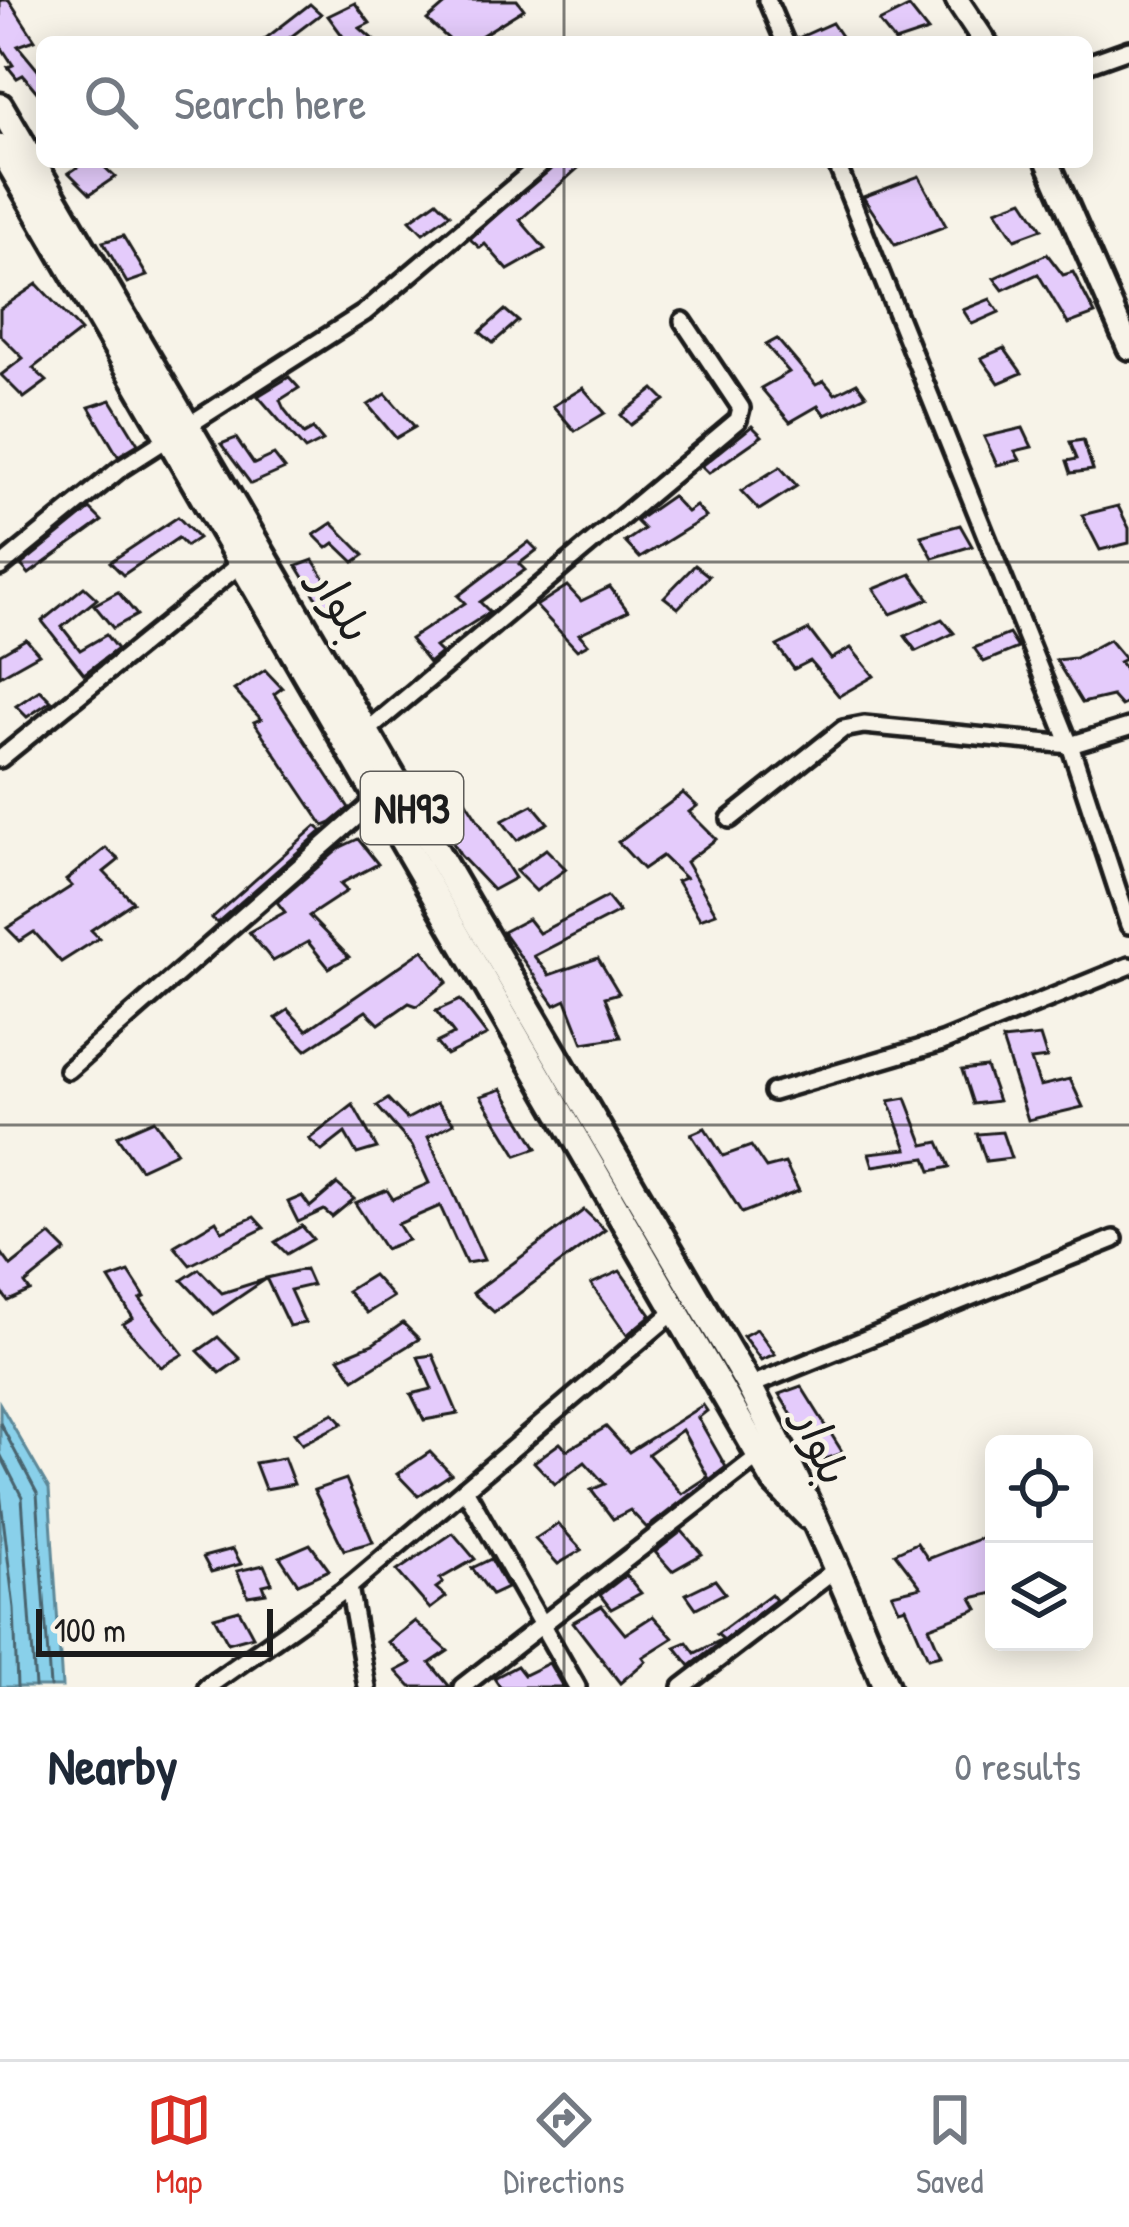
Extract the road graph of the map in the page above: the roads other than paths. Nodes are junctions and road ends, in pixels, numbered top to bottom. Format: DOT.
graph roads {
  1 [pos="767,0"];
  2 [pos="957,0"];
  3 [pos="782,36"];
  4 [pos="981,36"];
  5 [pos="1129,49"];
  6 [pos="1093,62"];
  7 [pos="0,106"];
  8 [pos="0,147"];
  9 [pos="536,168"];
  10 [pos="838,168"];
  11 [pos="1051,168"];
  12 [pos="1121,313"];
  13 [pos="682,321"];
  14 [pos="1129,348"];
  15 [pos="180,430"];
  16 [pos="243,562"];
  17 [pos="0,567"];
  18 [pos="1129,727"];
  19 [pos="367,731"];
  20 [pos="1070,746"];
  21 [pos="0,759"];
  22 [pos="378,798"];
  23 [pos="730,819"];
  24 [pos="1129,926"];
  25 [pos="1129,966"];
  26 [pos="68,1070"];
  27 [pos="773,1092"];
  28 [pos="1114,1239"];
  29 [pos="670,1250"];
  30 [pos="649,1265"];
  31 [pos="675,1311"];
  32 [pos="749,1386"];
  33 [pos="760,1455"];
  34 [pos="465,1489"];
  35 [pos="809,1517"];
  36 [pos="835,1570"];
  37 [pos="349,1587"];
  38 [pos="541,1627"];
  39 [pos="207,1687"];
  40 [pos="367,1687"];
  41 [pos="462,1687"];
  42 [pos="578,1687"];
  43 [pos="682,1687"];
  44 [pos="886,1687"];
  1 -- 3 [label="street"];
  2 -- 4 [label="street"];
  5 -- 6 [label="street"];
  7 -- 15 [label="main road, بلوار / NH93"];
  8 -- 15 [label="main road, بلوار / NH93"];
  9 -- 15 [label="street"];
  10 -- 20 [label="street"];
  11 -- 12 [label="street"];
  12 -- 14 [label="street"];
  13 -- 19 [label="street"];
  15 -- 16 [label="main road, بلوار / NH93"];
  15 -- 17 [label="street"];
  15 -- 19 [label="main road, بلوار / NH93"];
  16 -- 21 [label="street"];
  16 -- 22 [label="main road, بلوار / NH93"];
  18 -- 20 [label="street"];
  19 -- 29 [label="main road, بلوار / NH93"];
  20 -- 23 [label="street"];
  20 -- 24 [label="street"];
  22 -- 26 [label="street"];
  22 -- 30 [label="main road, بلوار / NH93"];
  25 -- 27 [label="street"];
  28 -- 32 [label="street"];
  29 -- 30 [label="main road"];
  29 -- 32 [label="main road, بلوار / NH93"];
  30 -- 31 [label="main road, بلوار / NH93"];
  31 -- 33 [label="main road, بلوار / NH93"];
  31 -- 34 [label="street"];
  32 -- 35 [label="main road, بلوار / NH93"];
  33 -- 35 [label="main road, بلوار / NH93"];
  33 -- 38 [label="street"];
  34 -- 37 [label="street"];
  34 -- 38 [label="street"];
  35 -- 36 [label="main road, NH93"];
  36 -- 43 [label="street"];
  36 -- 44 [label="main road, NH93"];
  37 -- 39 [label="street"];
  37 -- 40 [label="street"];
  38 -- 41 [label="street"];
  38 -- 42 [label="street"];
}
